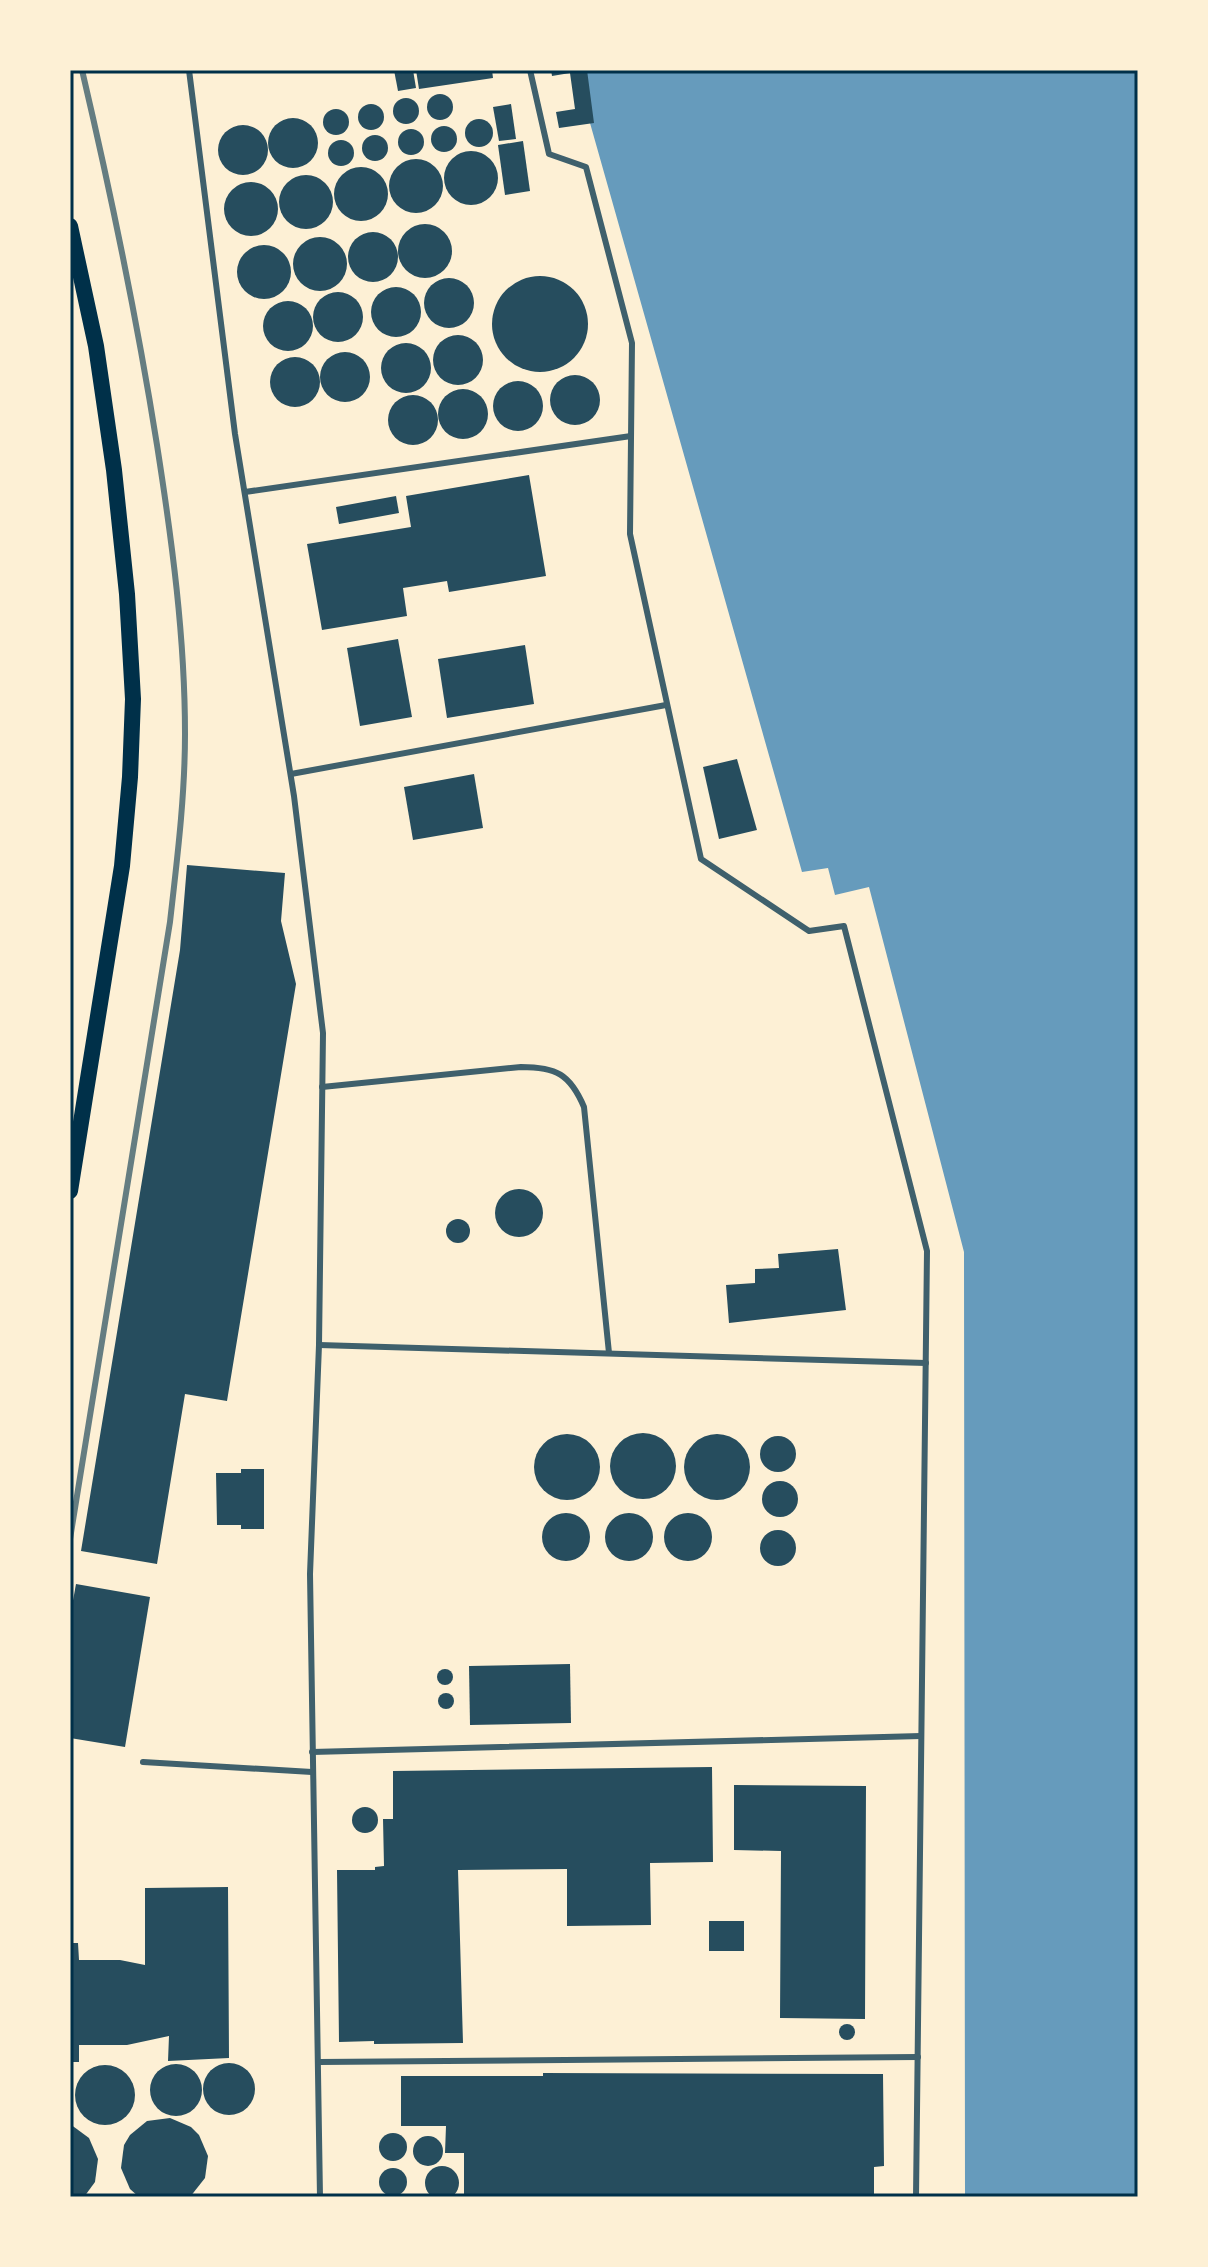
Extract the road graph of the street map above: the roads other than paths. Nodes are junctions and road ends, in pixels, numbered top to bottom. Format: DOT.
graph roads {
  1 [pos="189,70"];
  2 [pos="530,70"];
  3 [pos="70,226"];
  4 [pos="631,436"];
  5 [pos="245,492"];
  6 [pos="666,705"];
  7 [pos="291,774"];
  8 [pos="322,1087"];
  9 [pos="70,1191"];
  10 [pos="319,1345"];
  11 [pos="609,1353"];
  12 [pos="926,1363"];
  13 [pos="921,1736"];
  14 [pos="312,1752"];
  15 [pos="143,1762"];
  16 [pos="312,1772"];
  17 [pos="918,2057"];
  18 [pos="319,2062"];
  19 [pos="320,2197"];
  20 [pos="916,2197"];
  1 -- 5 [label="lane"];
  2 -- 4 [label="lane"];
  3 -- 9 [label="main road"];
  4 -- 5 [label="lane"];
  4 -- 6 [label="lane"];
  5 -- 7 [label="lane"];
  6 -- 7 [label="lane"];
  6 -- 12 [label="lane"];
  7 -- 8 [label="lane"];
  8 -- 10 [label="lane"];
  8 -- 11 [label="lane"];
  10 -- 11 [label="lane"];
  10 -- 14 [label="lane"];
  11 -- 12 [label="lane"];
  12 -- 13 [label="lane"];
  13 -- 14 [label="lane"];
  13 -- 17 [label="lane"];
  14 -- 16 [label="lane"];
  15 -- 16 [label="lane"];
  16 -- 18 [label="lane"];
  17 -- 18 [label="lane"];
  17 -- 20 [label="lane"];
  18 -- 19 [label="lane"];
}
